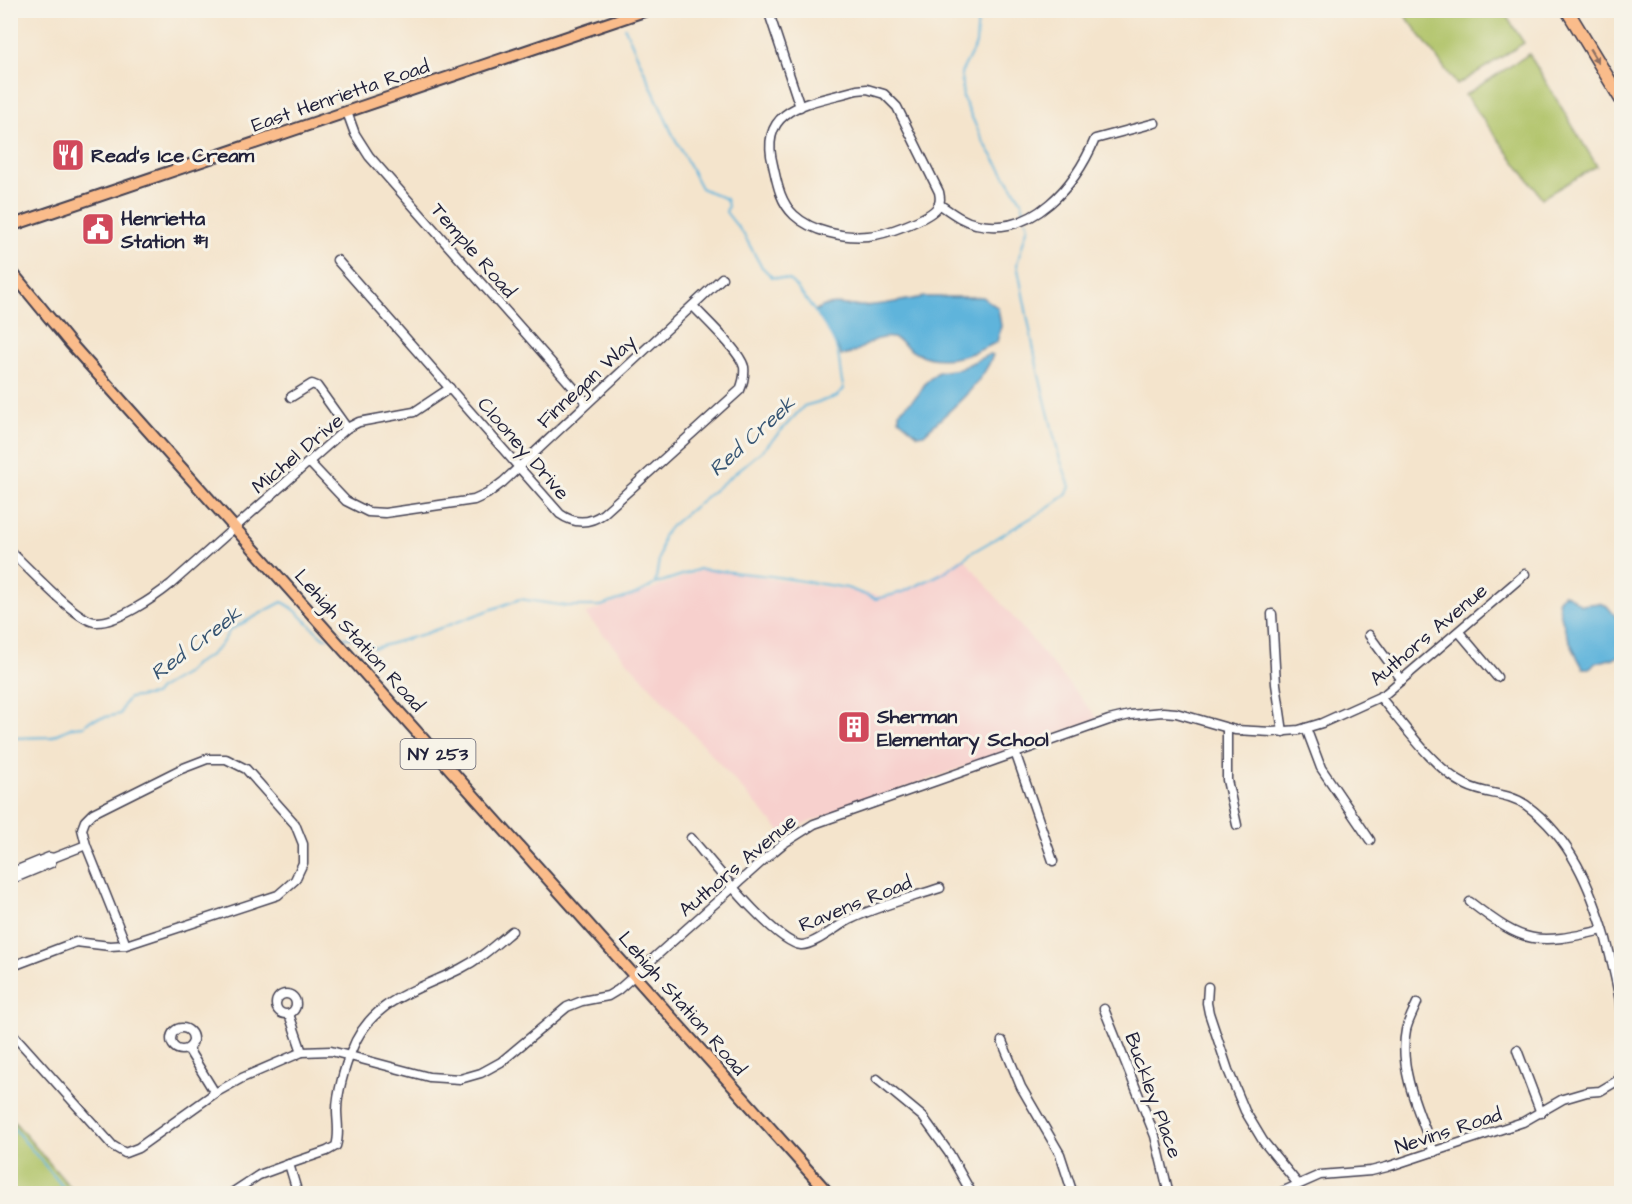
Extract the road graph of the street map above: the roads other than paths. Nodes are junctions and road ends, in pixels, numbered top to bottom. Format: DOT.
graph roads {
  1 [pos="768,10"];
  2 [pos="1567,10"];
  3 [pos="646,11"];
  4 [pos="1622,101"];
  5 [pos="800,107"];
  6 [pos="347,112"];
  7 [pos="1155,123"];
  8 [pos="939,204"];
  9 [pos="10,226"];
  10 [pos="337,260"];
  11 [pos="10,270"];
  12 [pos="722,278"];
  13 [pos="693,306"];
  14 [pos="450,388"];
  15 [pos="291,397"];
  16 [pos="587,403"];
  17 [pos="347,428"];
  18 [pos="309,462"];
  19 [pos="518,466"];
  20 [pos="236,527"];
  21 [pos="10,551"];
  22 [pos="1525,574"];
  23 [pos="1272,614"];
  24 [pos="1459,632"];
  25 [pos="1369,635"];
  26 [pos="1497,677"];
  27 [pos="1402,680"];
  28 [pos="1380,697"];
  29 [pos="1227,728"];
  30 [pos="1306,728"];
  31 [pos="1282,732"];
  32 [pos="1015,752"];
  33 [pos="1237,825"];
  34 [pos="691,838"];
  35 [pos="1370,840"];
  36 [pos="86,845"];
  37 [pos="53,858"];
  38 [pos="1053,861"];
  39 [pos="10,873"];
  40 [pos="10,880"];
  41 [pos="734,886"];
  42 [pos="940,888"];
  43 [pos="1470,902"];
  44 [pos="1603,930"];
  45 [pos="512,931"];
  46 [pos="126,945"];
  47 [pos="10,967"];
  48 [pos="634,974"];
  49 [pos="1208,987"];
  50 [pos="1417,1004"];
  51 [pos="1104,1009"];
  52 [pos="289,1014"];
  53 [pos="10,1031"];
  54 [pos="1002,1041"];
  55 [pos="188,1049"];
  56 [pos="1517,1050"];
  57 [pos="302,1052"];
  58 [pos="349,1055"];
  59 [pos="1620,1078"];
  60 [pos="877,1079"];
  61 [pos="215,1093"];
  62 [pos="1541,1113"];
  63 [pos="1434,1152"];
  64 [pos="289,1164"];
  65 [pos="1298,1184"];
  66 [pos="230,1194"];
  67 [pos="298,1194"];
  68 [pos="829,1194"];
  69 [pos="972,1194"];
  70 [pos="1073,1194"];
  71 [pos="1169,1194"];
  72 [pos="1277,1194"];
  1 -- 5 [label="street"];
  2 -- 4 [label="highway, one-way"];
  3 -- 6 [label="main road, East Henrietta Road"];
  5 -- 8 [label="street"];
  5 -- 8 [label="street"];
  6 -- 9 [label="main road, East Henrietta Road"];
  6 -- 16 [label="street, Temple Road"];
  7 -- 8 [label="street"];
  10 -- 14 [label="street, Clooney Drive"];
  11 -- 20 [label="main road, Lehigh Station Road / NY 253"];
  12 -- 13 [label="street, Finnegan Way"];
  13 -- 16 [label="street, Finnegan Way"];
  13 -- 19 [label="street, Clooney Drive"];
  14 -- 17 [label="street, Michel Drive"];
  14 -- 19 [label="street, Clooney Drive"];
  15 -- 17 [label="street"];
  16 -- 19 [label="street, Finnegan Way"];
  17 -- 18 [label="street, Michel Drive"];
  18 -- 19 [label="street, Finnegan Way"];
  18 -- 20 [label="street, Michel Drive"];
  20 -- 21 [label="street, Michel Drive"];
  20 -- 48 [label="main road, Lehigh Station Road / NY 253"];
  22 -- 24 [label="street, Authors Avenue"];
  23 -- 31 [label="street"];
  24 -- 26 [label="street"];
  24 -- 27 [label="street, Authors Avenue"];
  25 -- 27 [label="street"];
  27 -- 28 [label="street, Authors Avenue"];
  28 -- 30 [label="street, Authors Avenue"];
  28 -- 44 [label="street"];
  29 -- 31 [label="street, Authors Avenue"];
  29 -- 32 [label="street, Authors Avenue"];
  29 -- 33 [label="street"];
  30 -- 31 [label="street, Authors Avenue"];
  30 -- 35 [label="street"];
  32 -- 38 [label="street"];
  32 -- 41 [label="street, Authors Avenue"];
  34 -- 41 [label="street"];
  36 -- 37 [label="street"];
  36 -- 46 [label="street"];
  36 -- 46 [label="street"];
  37 -- 39 [label="street"];
  37 -- 40 [label="street"];
  41 -- 42 [label="street, Ravens Road"];
  41 -- 48 [label="street, Authors Avenue"];
  43 -- 44 [label="street"];
  44 -- 59 [label="street"];
  45 -- 58 [label="street"];
  46 -- 47 [label="street"];
  48 -- 58 [label="street, Authors Avenue"];
  48 -- 68 [label="main road, Lehigh Station Road / NY 253"];
  49 -- 65 [label="street"];
  50 -- 63 [label="street"];
  51 -- 71 [label="street, Buckley Place"];
  52 -- 57 [label="street"];
  53 -- 61 [label="street"];
  54 -- 70 [label="street"];
  55 -- 61 [label="street"];
  56 -- 62 [label="street"];
  57 -- 58 [label="street, Authors Avenue"];
  57 -- 61 [label="street"];
  58 -- 64 [label="street"];
  59 -- 62 [label="street, Nevins Road"];
  60 -- 69 [label="street"];
  62 -- 63 [label="street, Nevins Road"];
  63 -- 65 [label="street, Nevins Road"];
  64 -- 66 [label="street"];
  64 -- 67 [label="street"];
  65 -- 72 [label="street, Nevins Road"];
}
